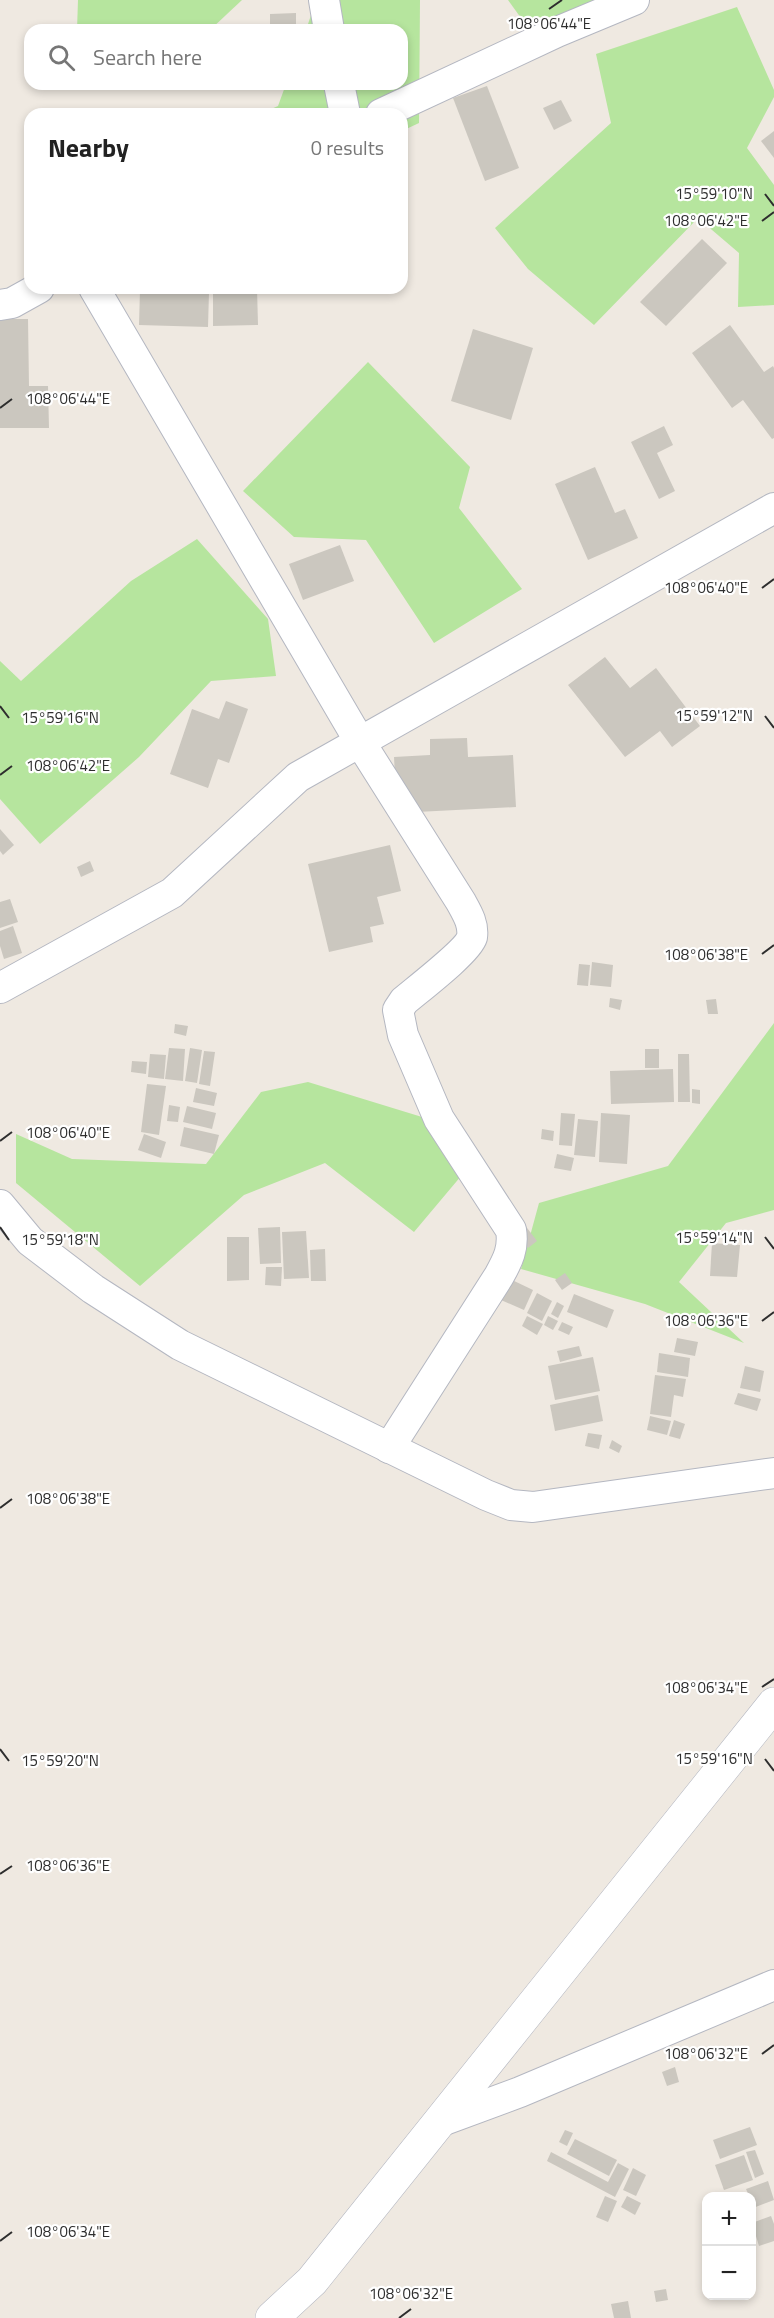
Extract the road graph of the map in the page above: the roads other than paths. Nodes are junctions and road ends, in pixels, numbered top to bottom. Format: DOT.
graph roads {
  1 [pos="324,0"];
  2 [pos="634,0"];
  3 [pos="328,24"];
  4 [pos="340,90"];
  5 [pos="344,108"];
  6 [pos="394,108"];
  7 [pos="28,294"];
  8 [pos="98,294"];
  9 [pos="0,305"];
  10 [pos="774,508"];
  11 [pos="360,742"];
  12 [pos="0,988"];
  13 [pos="0,1205"];
  14 [pos="389,1448"];
  15 [pos="774,1473"];
  16 [pos="774,1704"];
  17 [pos="774,1985"];
  18 [pos="439,2122"];
  19 [pos="272,2318"];
  1 -- 3 [label="street"];
  2 -- 6 [label="street"];
  4 -- 5 [label="street"];
  7 -- 9 [label="street"];
  8 -- 11 [label="street"];
  10 -- 11 [label="street"];
  11 -- 12 [label="street"];
  11 -- 14 [label="street"];
  13 -- 14 [label="street"];
  14 -- 15 [label="street"];
  16 -- 18 [label="street"];
  17 -- 18 [label="street"];
  18 -- 19 [label="street"];
}
